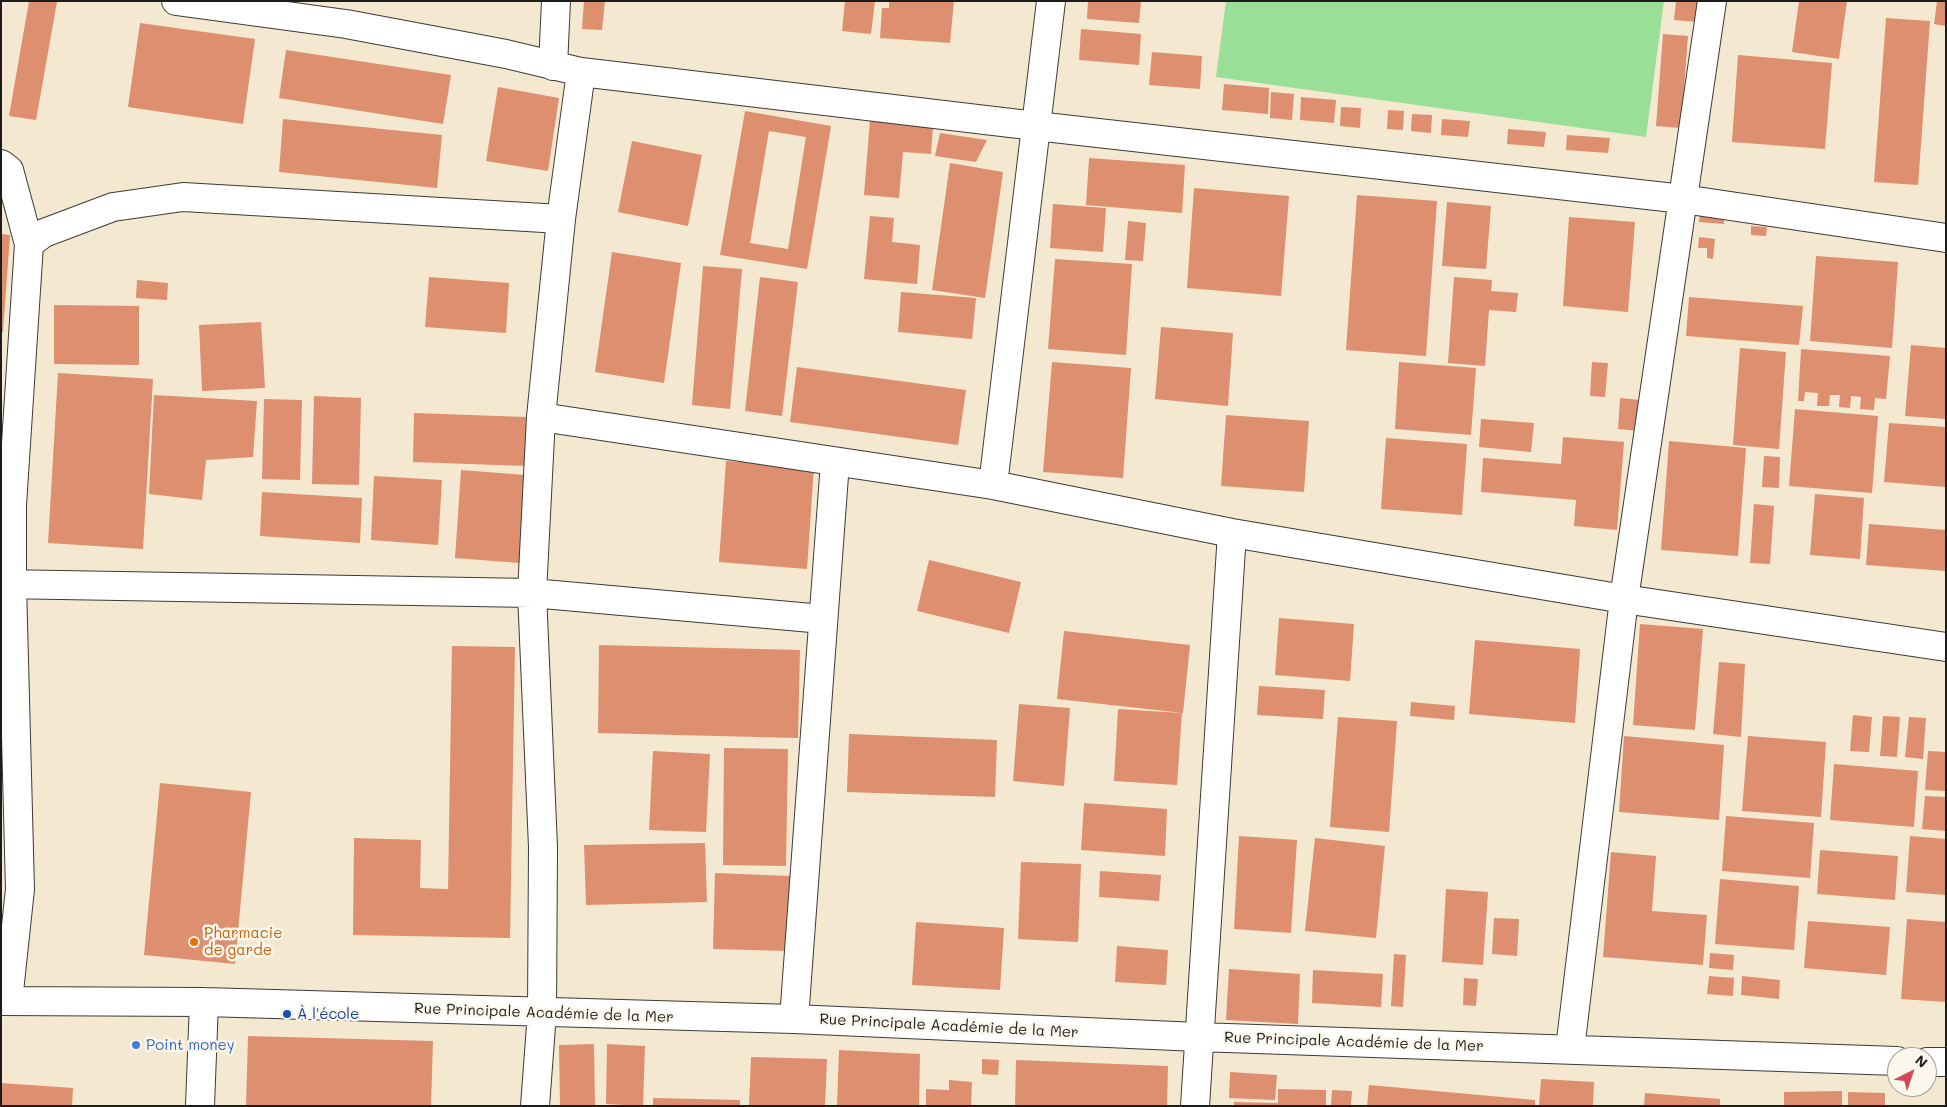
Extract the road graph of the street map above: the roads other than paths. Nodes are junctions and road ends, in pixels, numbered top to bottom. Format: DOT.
graph roads {
  1 [pos="176,1"];
  2 [pos="556,1"];
  3 [pos="1051,1"];
  4 [pos="1712,1"];
  5 [pos="553,66"];
  6 [pos="581,72"];
  7 [pos="1036,126"];
  8 [pos="1,164"];
  9 [pos="1683,199"];
  10 [pos="560,219"];
  11 [pos="1946,238"];
  12 [pos="28,244"];
  13 [pos="541,417"];
  14 [pos="834,462"];
  15 [pos="993,485"];
  16 [pos="1232,532"];
  17 [pos="7,584"];
  18 [pos="532,593"];
  19 [pos="1624,599"];
  20 [pos="823,619"];
  21 [pos="1946,647"];
  22 [pos="4,1001"];
  23 [pos="204,1002"];
  24 [pos="542,1013"];
  25 [pos="794,1020"];
  26 [pos="1198,1037"];
  27 [pos="1570,1049"];
  28 [pos="1887,1061"];
  29 [pos="200,1106"];
  30 [pos="535,1106"];
  31 [pos="1195,1106"];
  1 -- 5 [label="street"];
  2 -- 5 [label="street"];
  3 -- 7 [label="street"];
  4 -- 9 [label="street"];
  5 -- 6 [label="street"];
  6 -- 7 [label="street"];
  6 -- 10 [label="street"];
  7 -- 9 [label="street"];
  7 -- 15 [label="street"];
  8 -- 12 [label="street"];
  9 -- 11 [label="street"];
  9 -- 19 [label="street"];
  10 -- 12 [label="street"];
  10 -- 13 [label="street"];
  12 -- 17 [label="street"];
  13 -- 14 [label="street"];
  13 -- 18 [label="street"];
  14 -- 15 [label="street"];
  14 -- 20 [label="street"];
  15 -- 16 [label="street"];
  16 -- 19 [label="street"];
  16 -- 26 [label="street"];
  17 -- 18 [label="street"];
  17 -- 22 [label="street"];
  18 -- 20 [label="street"];
  18 -- 24 [label="street"];
  19 -- 21 [label="street"];
  19 -- 27 [label="street"];
  20 -- 25 [label="street"];
  22 -- 23 [label="street, Rue Principale Académie de la Mer"];
  23 -- 24 [label="street, Rue Principale Académie de la Mer"];
  23 -- 29 [label="street"];
  24 -- 25 [label="street, Rue Principale Académie de la Mer"];
  24 -- 30 [label="street"];
  25 -- 26 [label="street, Rue Principale Académie de la Mer"];
  26 -- 27 [label="street, Rue Principale Académie de la Mer"];
  26 -- 31 [label="street"];
  27 -- 28 [label="street, Rue Principale Académie de la Mer"];
}
